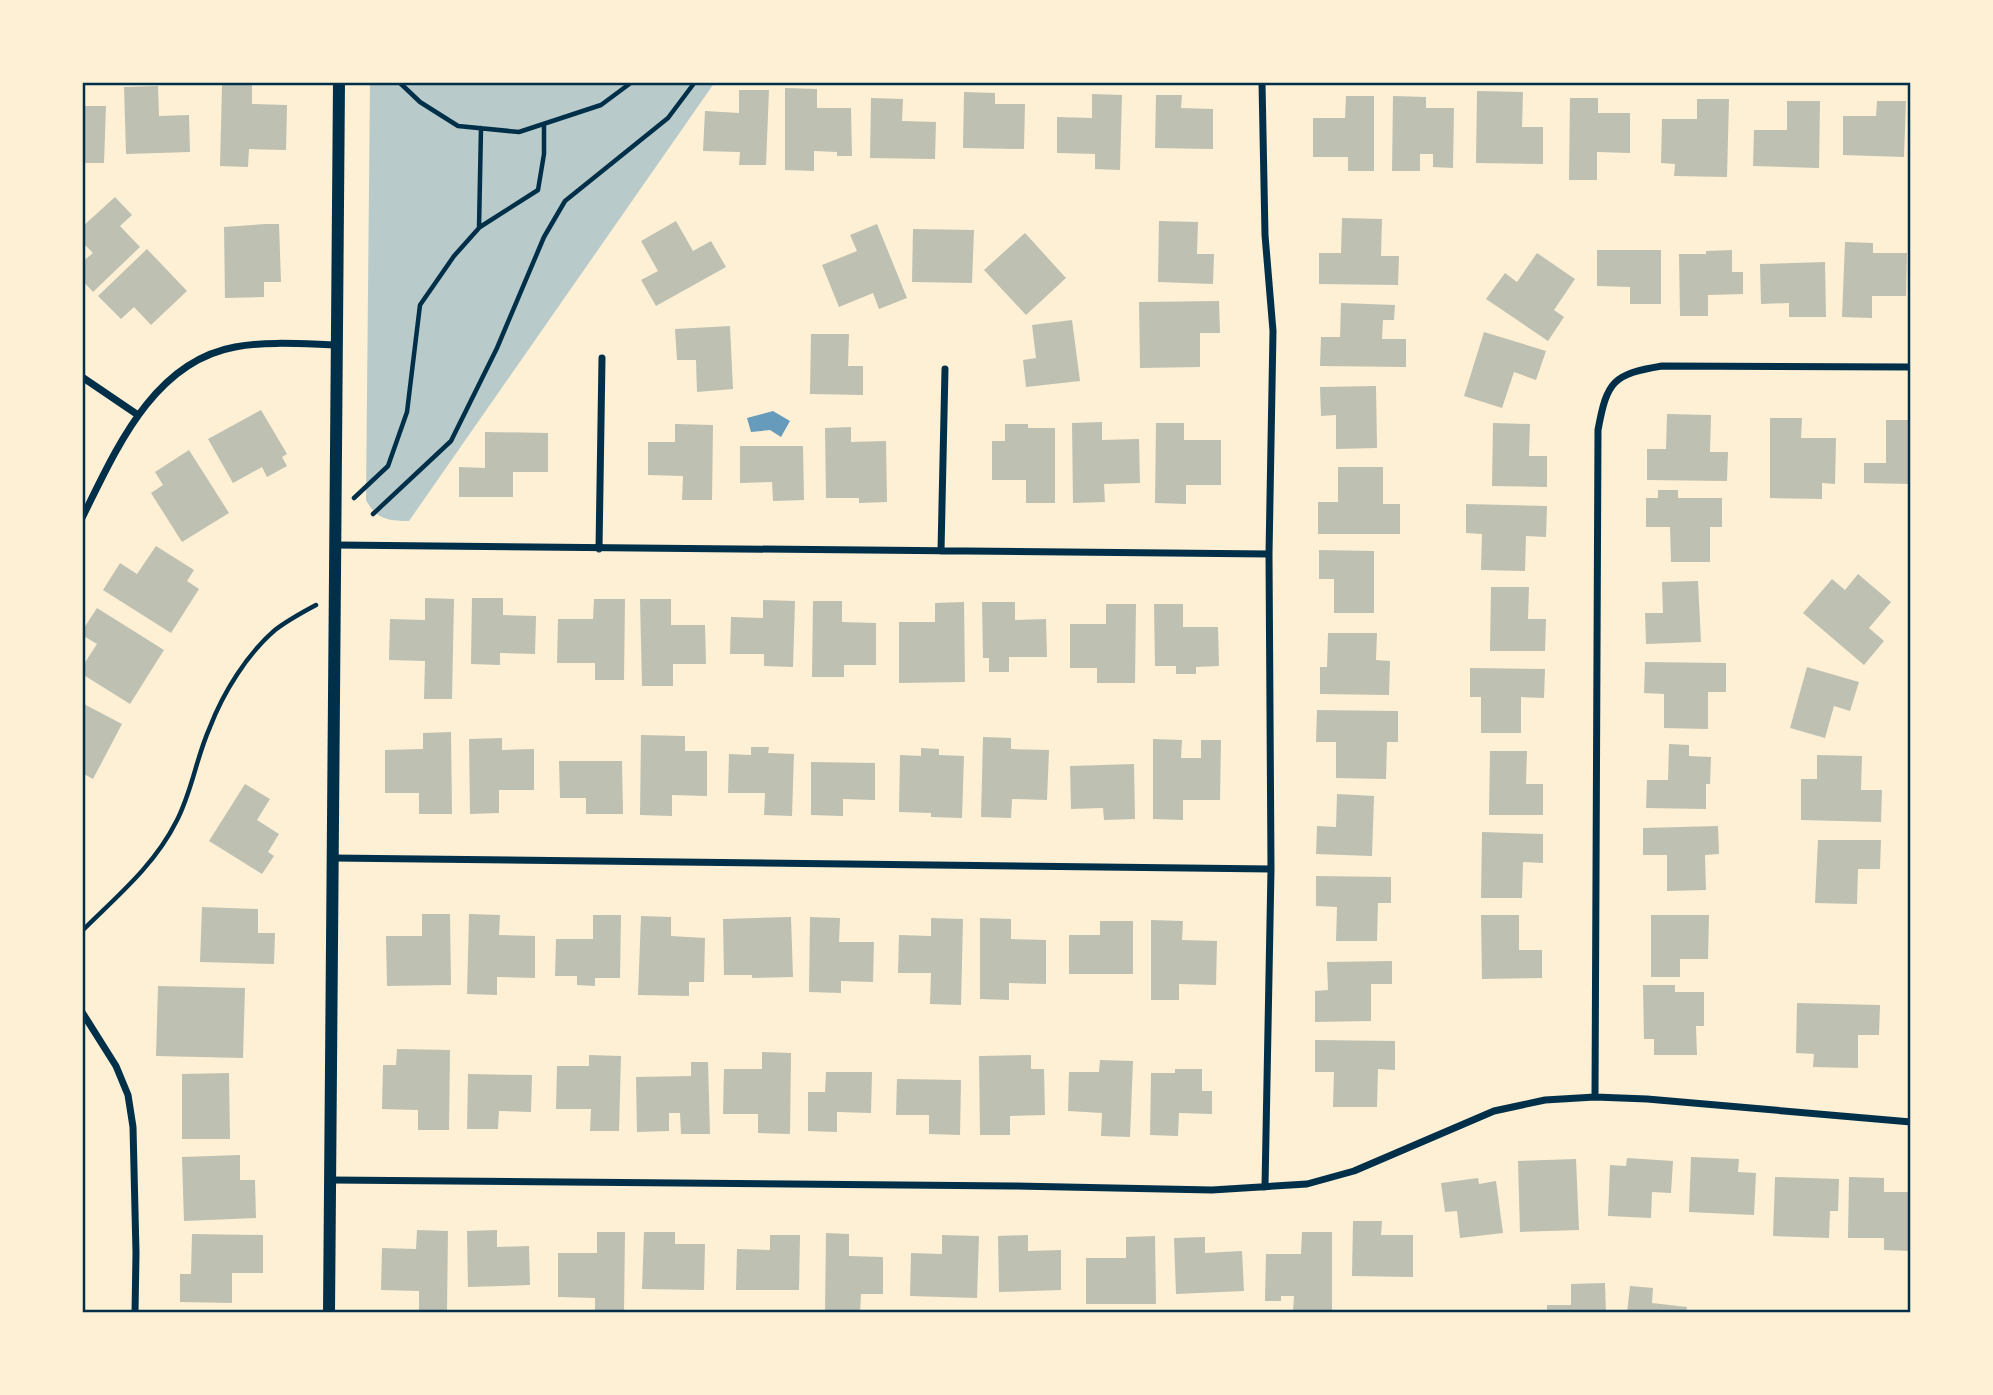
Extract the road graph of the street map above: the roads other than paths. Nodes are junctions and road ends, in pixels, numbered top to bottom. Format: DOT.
graph roads {
  1 [pos="339,82"];
  2 [pos="1262,82"];
  3 [pos="337,345"];
  4 [pos="602,358"];
  5 [pos="1911,367"];
  6 [pos="945,369"];
  7 [pos="82,377"];
  8 [pos="138,415"];
  9 [pos="82,518"];
  10 [pos="336,545"];
  11 [pos="599,549"];
  12 [pos="941,551"];
  13 [pos="1269,554"];
  14 [pos="333,858"];
  15 [pos="1271,869"];
  16 [pos="82,1012"];
  17 [pos="1595,1097"];
  18 [pos="1911,1122"];
  19 [pos="331,1180"];
  20 [pos="1265,1187"];
  21 [pos="135,1313"];
  22 [pos="329,1313"];
  1 -- 3 [label="street"];
  2 -- 13 [label="street"];
  3 -- 8 [label="street"];
  3 -- 10 [label="street"];
  4 -- 11 [label="street"];
  5 -- 17 [label="street"];
  6 -- 12 [label="street"];
  7 -- 8 [label="street"];
  8 -- 9 [label="street"];
  10 -- 11 [label="street"];
  10 -- 14 [label="street"];
  11 -- 12 [label="street"];
  12 -- 13 [label="street"];
  13 -- 15 [label="street"];
  14 -- 15 [label="street"];
  14 -- 19 [label="street"];
  15 -- 20 [label="street"];
  16 -- 21 [label="street"];
  17 -- 18 [label="street"];
  17 -- 20 [label="street"];
  19 -- 20 [label="street"];
  19 -- 22 [label="street"];
}
